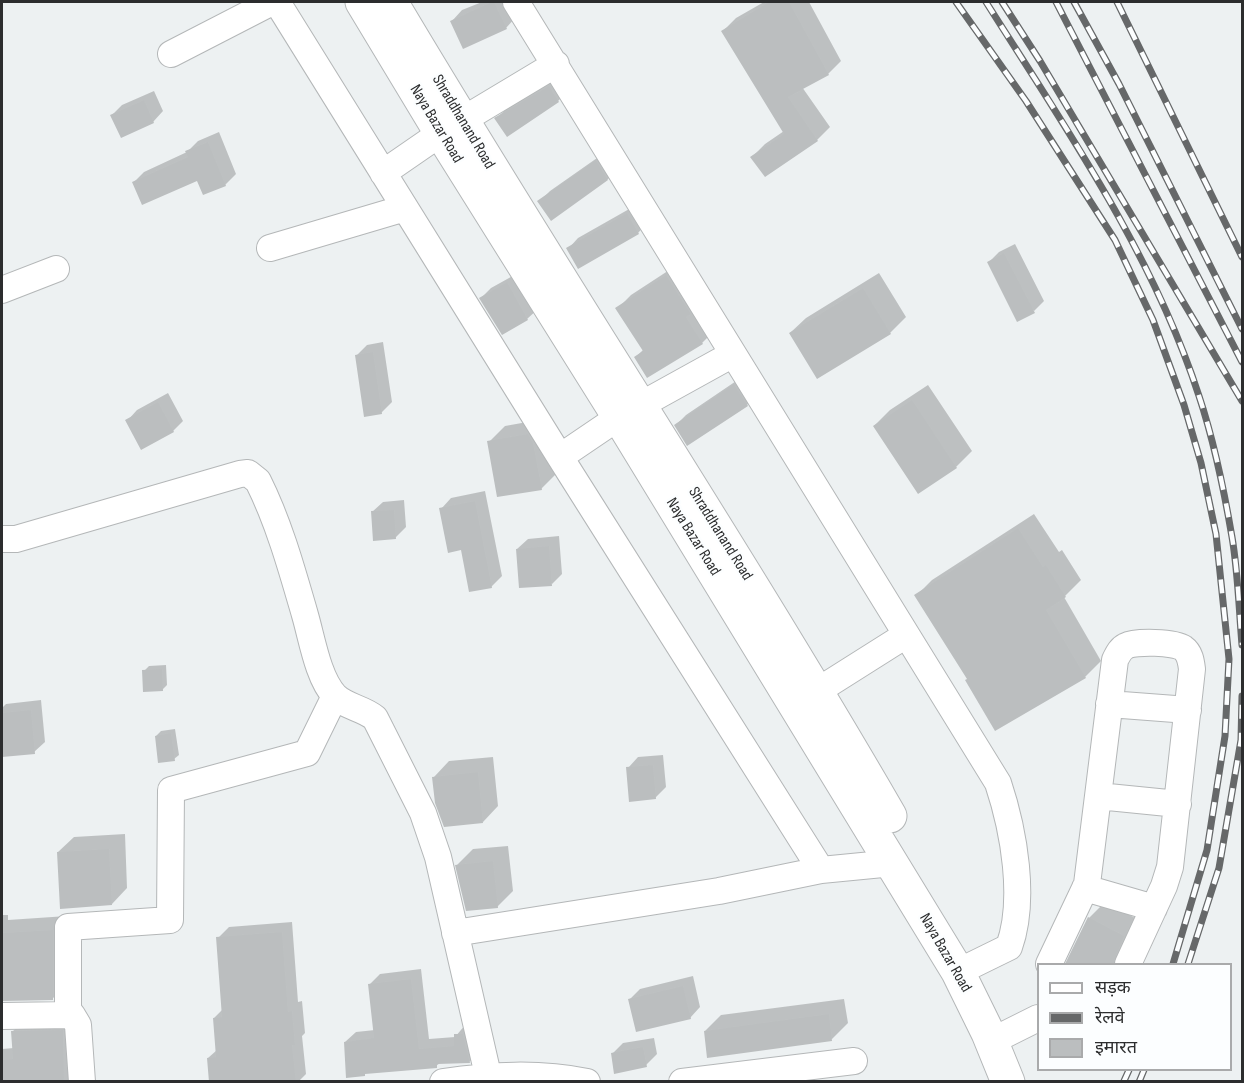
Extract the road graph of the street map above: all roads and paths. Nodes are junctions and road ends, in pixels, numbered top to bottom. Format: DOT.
graph roads {
  1 [pos="272,2"];
  2 [pos="277,2"];
  3 [pos="362,2"];
  4 [pos="391,2"];
  5 [pos="516,2"];
  6 [pos="171,54"];
  7 [pos="556,64"];
  8 [pos="451,127"];
  9 [pos="383,173"];
  10 [pos="405,208"];
  11 [pos="270,248"];
  12 [pos="56,269"];
  13 [pos="2,290"];
  14 [pos="734,354"];
  15 [pos="629,411"];
  16 [pos="560,457"];
  17 [pos="2,539"];
  18 [pos="906,635"];
  19 [pos="335,696"];
  20 [pos="807,698"];
  21 [pos="1109,704"];
  22 [pos="1188,710"];
  23 [pos="1098,796"];
  24 [pos="1178,804"];
  25 [pos="893,863"];
  26 [pos="821,870"];
  27 [pos="1085,888"];
  28 [pos="1154,908"];
  29 [pos="455,933"];
  30 [pos="1049,963"];
  31 [pos="1128,963"];
  32 [pos="967,967"];
  33 [pos="68,1014"];
  34 [pos="2,1016"];
  35 [pos="1037,1018"];
  36 [pos="1004,1035"];
  37 [pos="854,1061"];
  38 [pos="488,1075"];
  39 [pos="82,1082"];
  40 [pos="442,1082"];
  41 [pos="587,1082"];
  42 [pos="682,1082"];
  43 [pos="1008,1082"];
  44 [pos="1023,1082"];
  1 -- 6 [label="street"];
  2 -- 9 [label="street"];
  3 -- 8 [label="street, Naya Bazar Road"];
  4 -- 8 [label="street, Shraddhanand Road"];
  5 -- 7 [label="street"];
  7 -- 8 [label="street"];
  7 -- 14 [label="street"];
  8 -- 9 [label="street"];
  8 -- 15 [label="street, Naya Bazar Road"];
  9 -- 10 [label="street"];
  10 -- 11 [label="street"];
  10 -- 16 [label="street"];
  12 -- 13 [label="street"];
  14 -- 15 [label="street"];
  14 -- 18 [label="street"];
  15 -- 16 [label="street"];
  15 -- 20 [label="street, Naya Bazar Road"];
  16 -- 26 [label="street"];
  17 -- 19 [label="street"];
  18 -- 20 [label="street"];
  18 -- 32 [label="street"];
  19 -- 29 [label="street"];
  19 -- 33 [label="street"];
  20 -- 25 [label="street, Naya Bazar Road"];
  20 -- 32 [label="street"];
  21 -- 22 [label="street"];
  21 -- 22 [label="street"];
  21 -- 23 [label="street"];
  22 -- 24 [label="street"];
  23 -- 24 [label="street"];
  23 -- 27 [label="street"];
  24 -- 28 [label="street"];
  25 -- 26 [label="street"];
  25 -- 32 [label="street, Naya Bazar Road"];
  26 -- 29 [label="street"];
  27 -- 28 [label="street"];
  27 -- 30 [label="street"];
  28 -- 31 [label="street"];
  29 -- 38 [label="street"];
  32 -- 36 [label="street"];
  32 -- 43 [label="street, Naya Bazar Road"];
  33 -- 34 [label="street"];
  33 -- 39 [label="street"];
  35 -- 36 [label="street"];
  36 -- 44 [label="street"];
  37 -- 42 [label="street"];
  38 -- 40 [label="street"];
  38 -- 41 [label="street"];
}
